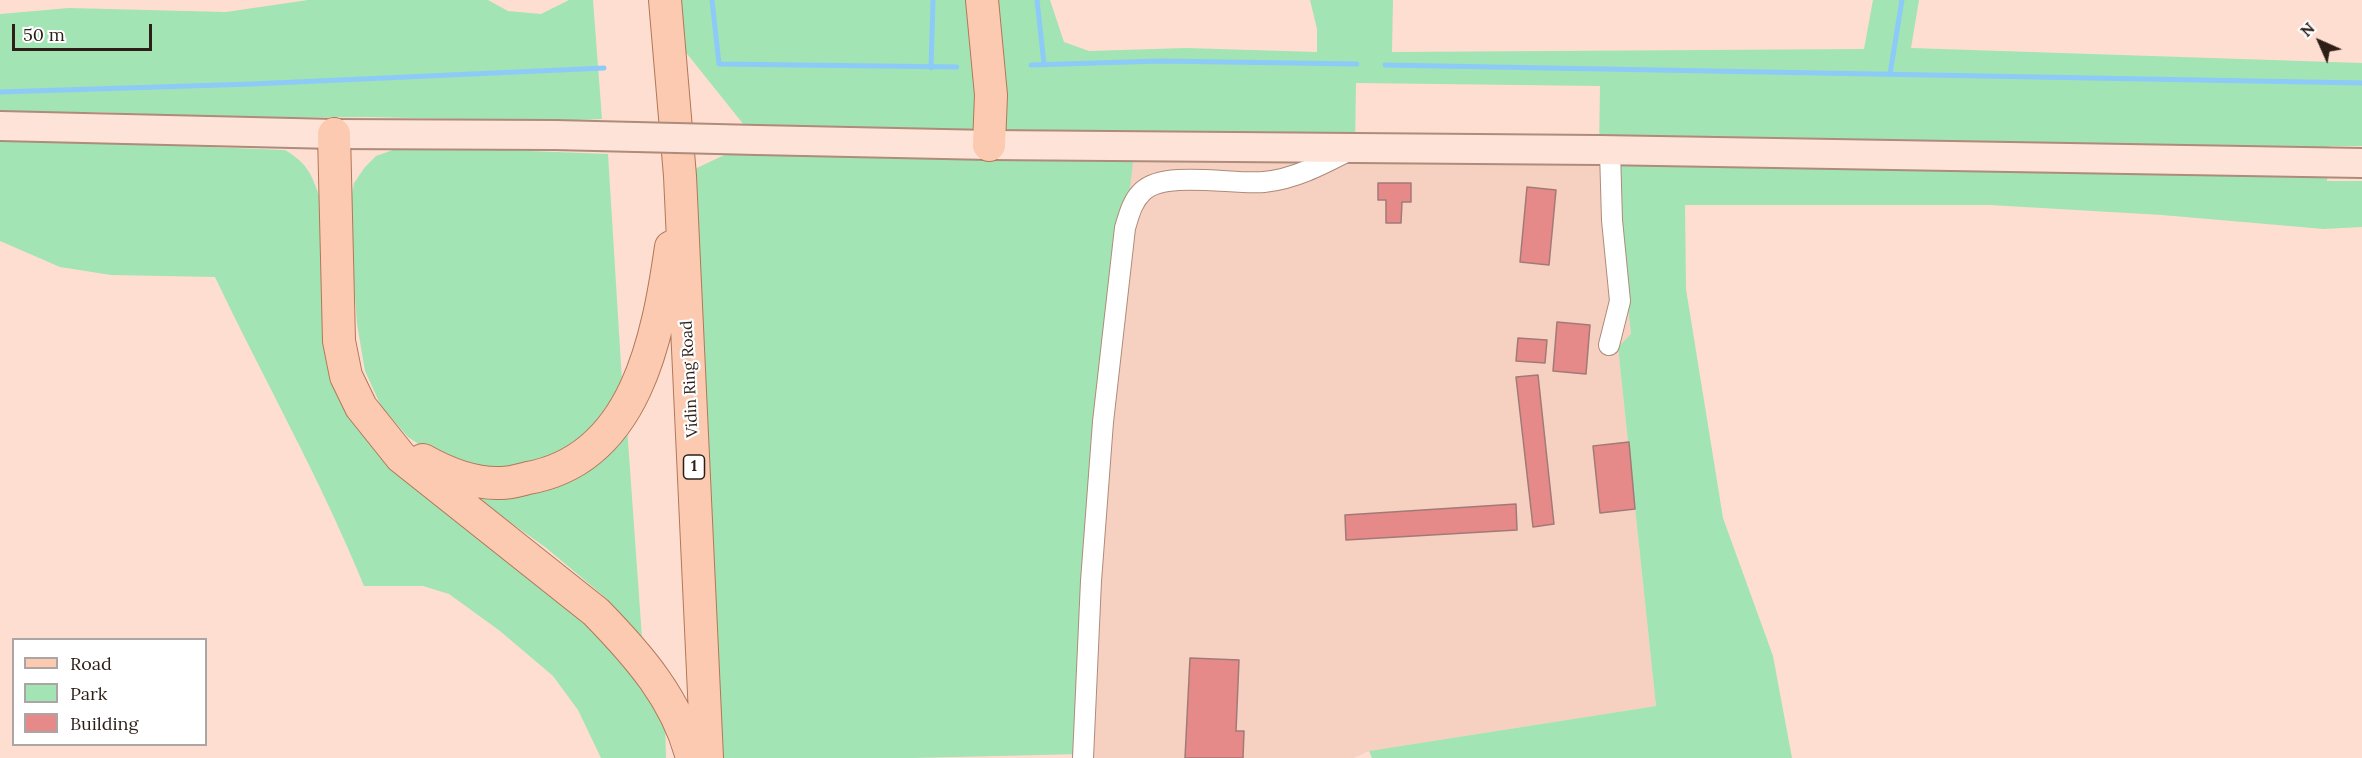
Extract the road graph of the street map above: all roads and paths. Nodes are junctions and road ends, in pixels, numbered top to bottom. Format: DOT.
graph roads {
  1 [pos="671,0"];
  2 [pos="982,0"];
  3 [pos="666,15"];
  4 [pos="0,126"];
  5 [pos="334,134"];
  6 [pos="989,145"];
  7 [pos="1355,147"];
  8 [pos="1610,151"];
  9 [pos="2362,163"];
  10 [pos="680,176"];
  11 [pos="1609,345"];
  12 [pos="383,436"];
  13 [pos="692,758"];
  14 [pos="707,758"];
  15 [pos="1083,758"];
  1 -- 3 [label="main road, Vidin Ring Road"];
  2 -- 6 [label="main road"];
  3 -- 10 [label="main road, Vidin Ring Road / 1"];
  4 -- 5 [label="main road"];
  5 -- 6 [label="main road, bridge"];
  5 -- 12 [label="main road"];
  6 -- 7 [label="main road"];
  7 -- 8 [label="main road"];
  7 -- 15 [label="street"];
  8 -- 9 [label="main road"];
  8 -- 11 [label="street"];
  10 -- 12 [label="main road"];
  10 -- 14 [label="main road, Vidin Ring Road / 1"];
  12 -- 13 [label="main road"];
}
